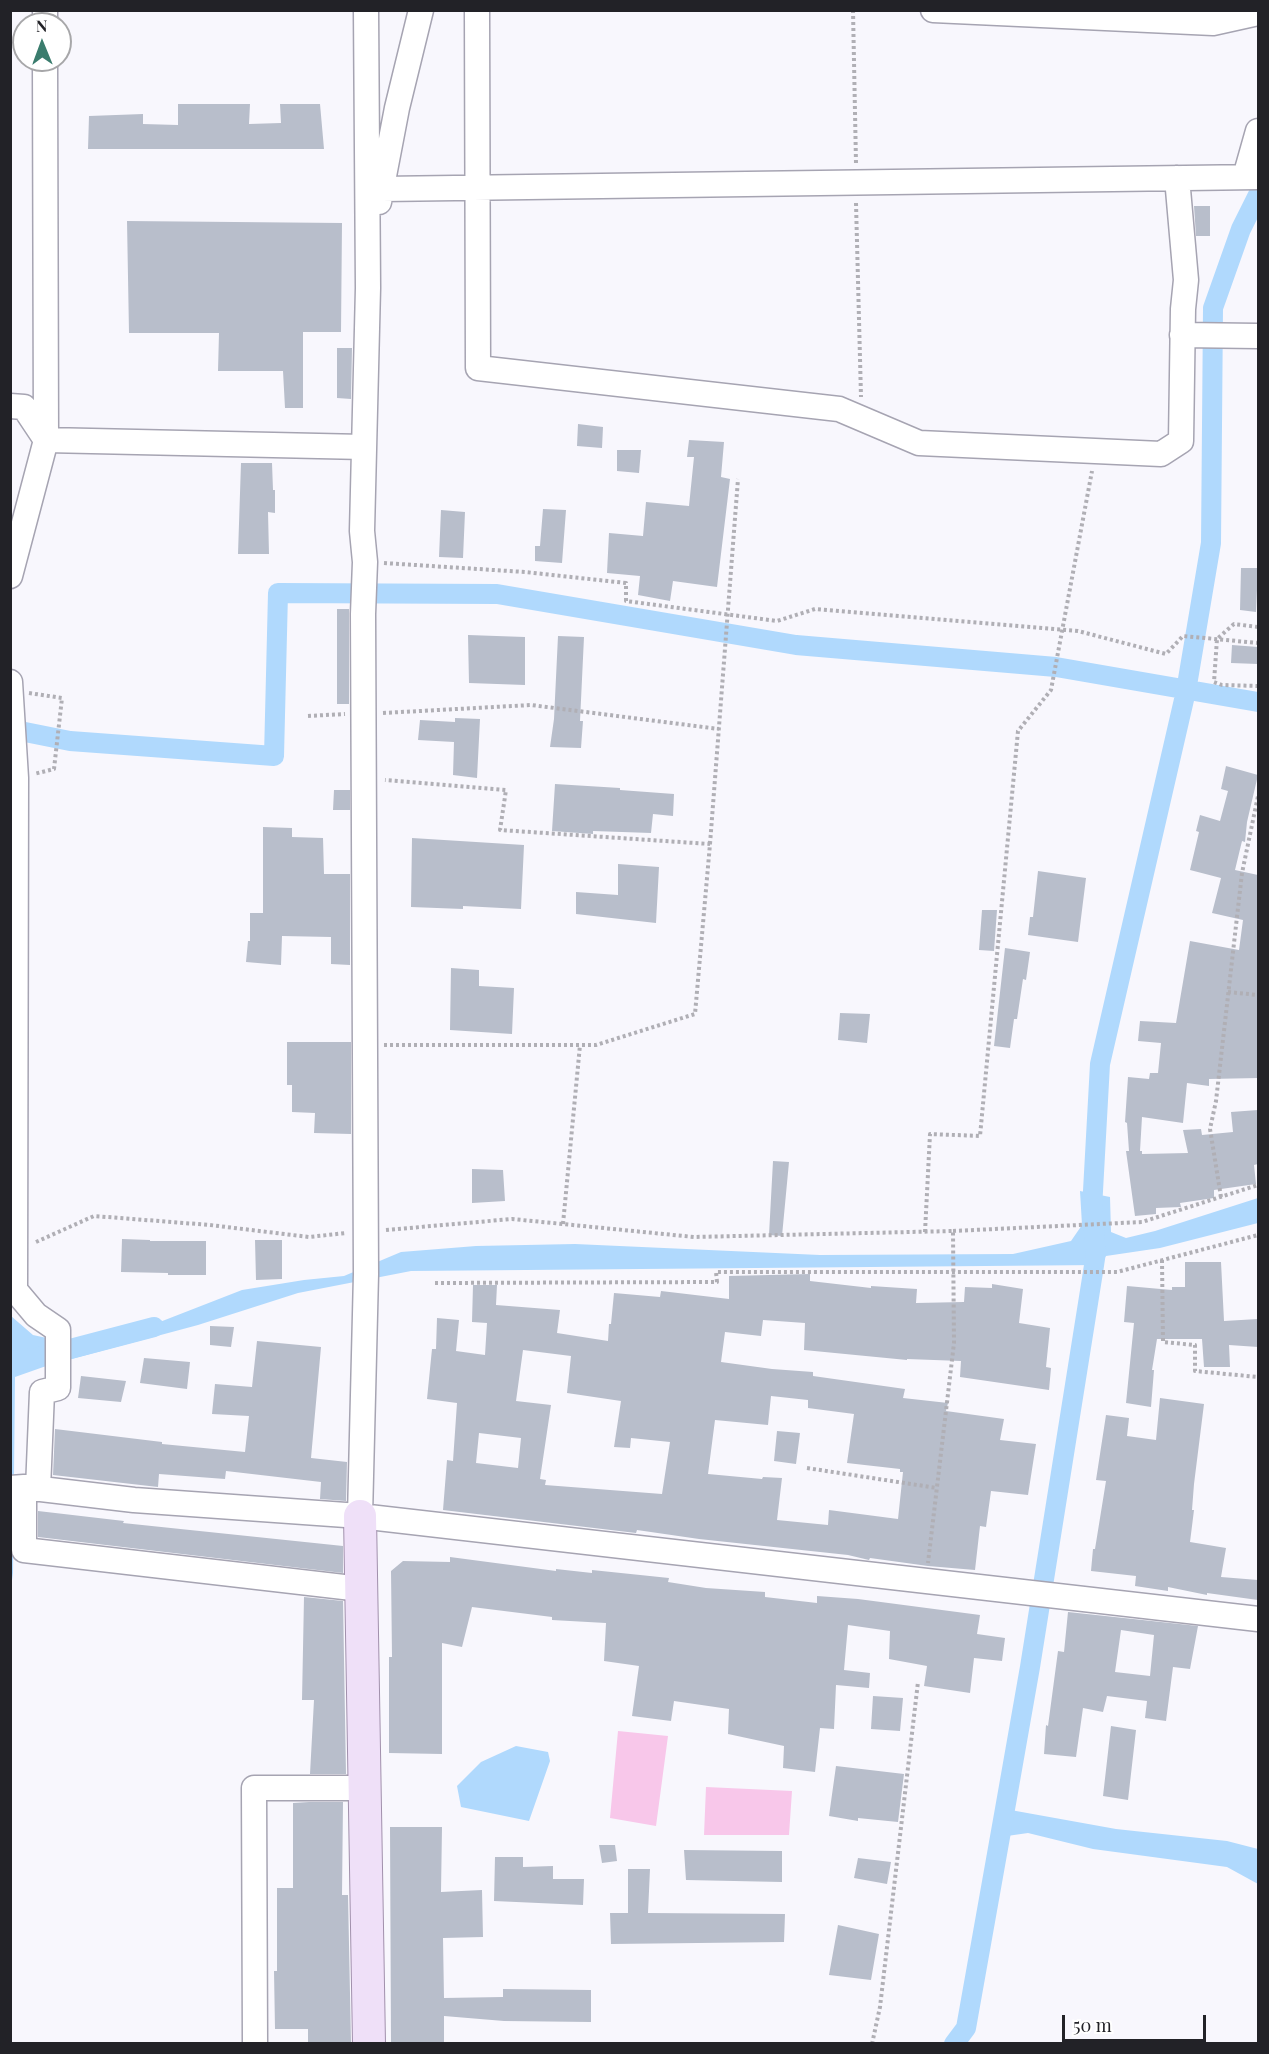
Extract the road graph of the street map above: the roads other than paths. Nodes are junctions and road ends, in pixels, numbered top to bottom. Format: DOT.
graph roads {
  1 [pos="366,10"];
  2 [pos="421,10"];
  3 [pos="477,10"];
  4 [pos="933,10"];
  5 [pos="1258,13"];
  6 [pos="45,72"];
  7 [pos="1258,131"];
  8 [pos="1252,177"];
  9 [pos="1177,178"];
  10 [pos="476,187"];
  11 [pos="382,189"];
  12 [pos="368,288"];
  13 [pos="1182,334"];
  14 [pos="1258,336"];
  15 [pos="10,406"];
  16 [pos="46,440"];
  17 [pos="364,447"];
  18 [pos="10,576"];
  19 [pos="10,682"];
  20 [pos="11,690"];
  21 [pos="24,1488"];
  22 [pos="360,1516"];
  23 [pos="361,1589"];
  24 [pos="1258,1619"];
  25 [pos="365,1788"];
  26 [pos="255,2043"];
  27 [pos="369,2043"];
  1 -- 12 [label="street"];
  2 -- 11 [label="street"];
  3 -- 10 [label="street"];
  4 -- 5 [label="street"];
  6 -- 16 [label="street"];
  7 -- 8 [label="street"];
  8 -- 9 [label="street"];
  9 -- 10 [label="street"];
  9 -- 13 [label="street"];
  10 -- 11 [label="street"];
  10 -- 13 [label="street"];
  11 -- 12 [label="street"];
  12 -- 17 [label="street"];
  13 -- 14 [label="street"];
  15 -- 16 [label="street"];
  16 -- 17 [label="street"];
  16 -- 18 [label="street"];
  17 -- 22 [label="street"];
  19 -- 20 [label="street"];
  20 -- 21 [label="street"];
  21 -- 22 [label="street"];
  21 -- 23 [label="street"];
  22 -- 23 [label="main road"];
  22 -- 24 [label="street"];
  23 -- 25 [label="main road"];
  25 -- 26 [label="street"];
  25 -- 27 [label="main road"];
}
